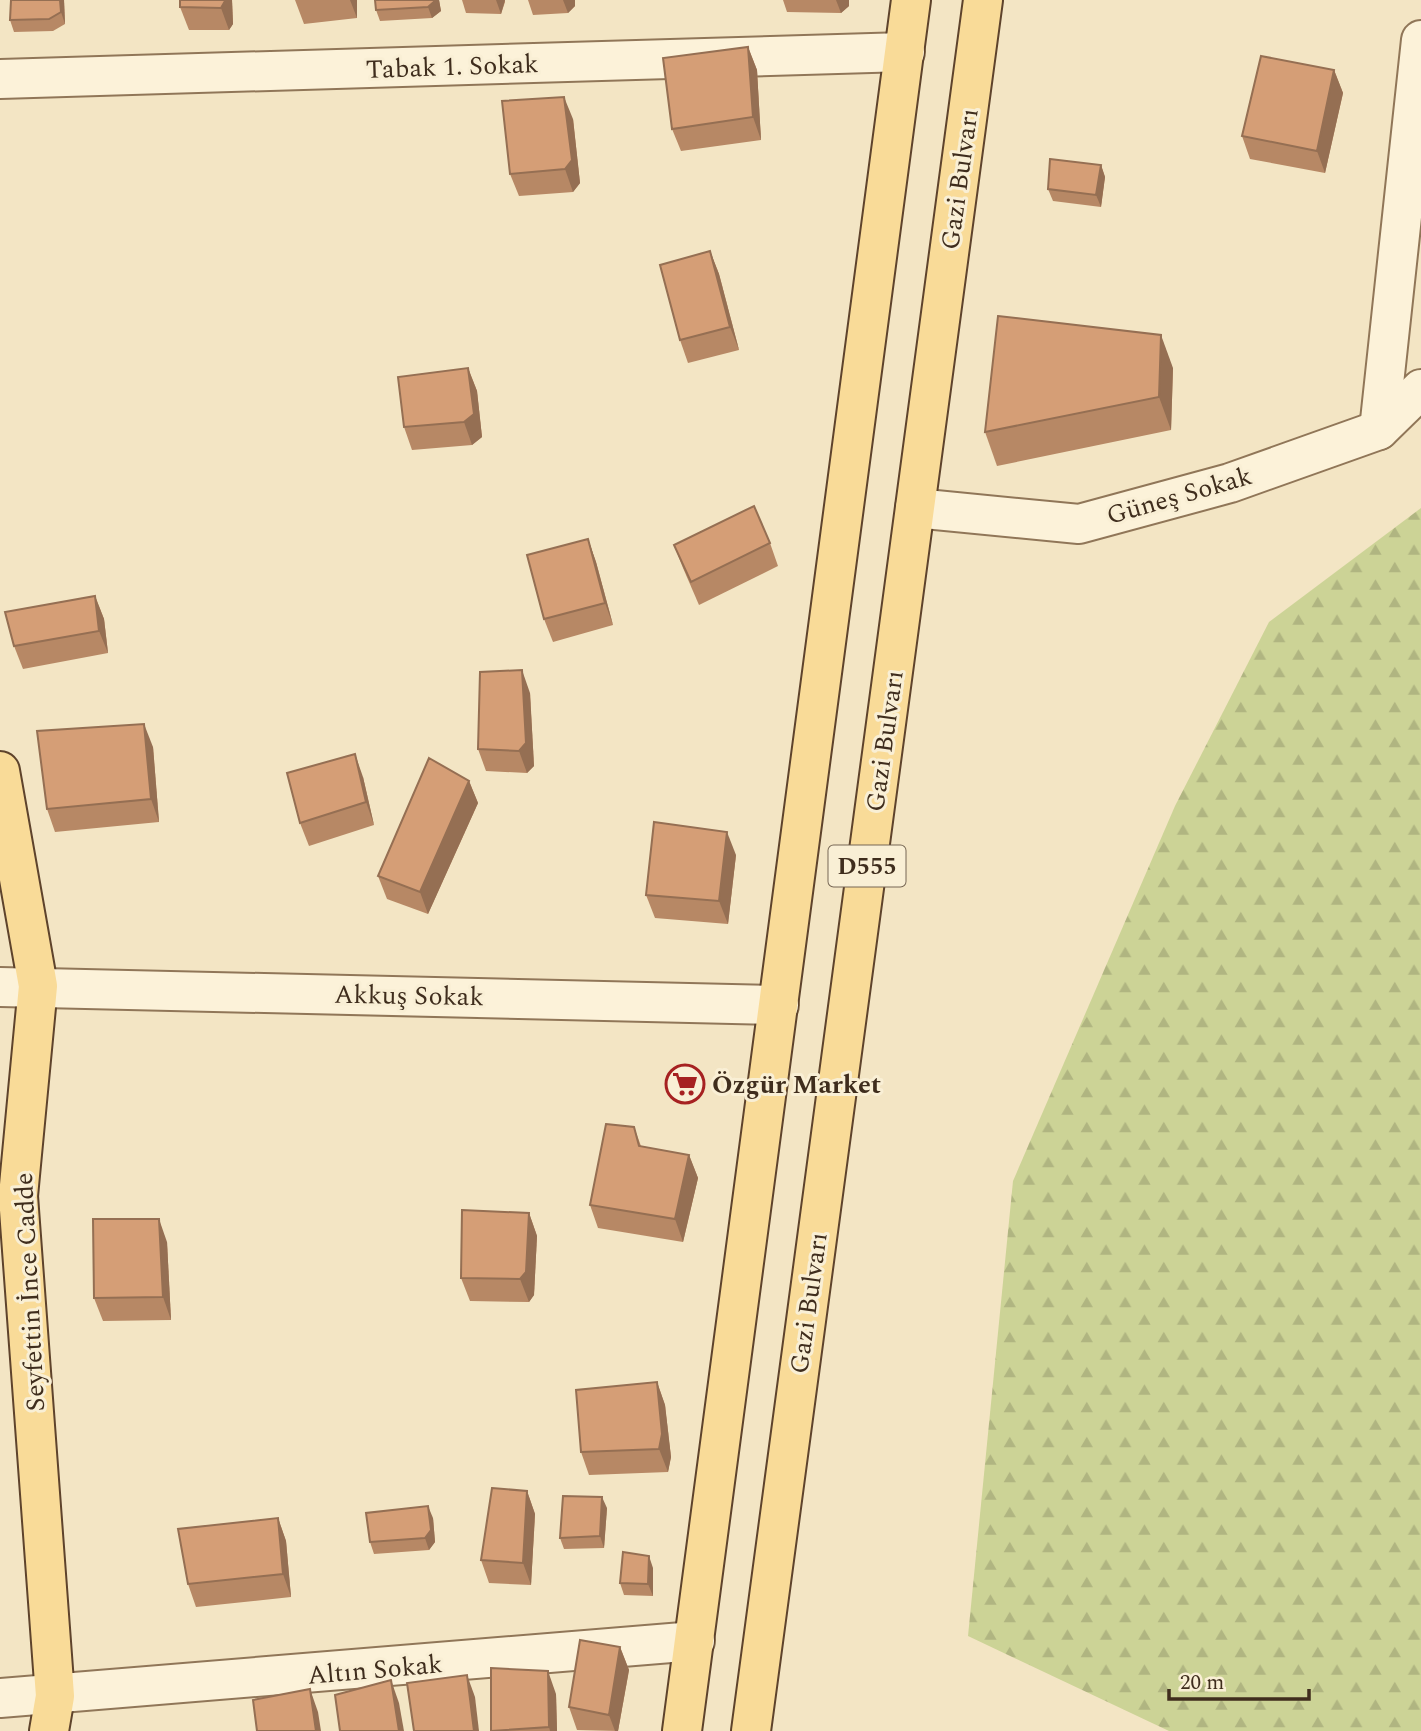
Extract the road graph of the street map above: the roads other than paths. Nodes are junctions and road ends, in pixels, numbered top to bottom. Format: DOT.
graph roads {
  1 [pos="911,0"];
  2 [pos="983,0"];
  3 [pos="1421,40"];
  4 [pos="905,52"];
  5 [pos="0,79"];
  6 [pos="1421,389"];
  7 [pos="1379,430"];
  8 [pos="915,509"];
  9 [pos="0,771"];
  10 [pos="38,986"];
  11 [pos="0,987"];
  12 [pos="779,1005"];
  13 [pos="9,1197"];
  14 [pos="695,1641"];
  15 [pos="0,1698"];
  16 [pos="52,1714"];
  17 [pos="682,1731"];
  18 [pos="751,1731"];
  1 -- 4 [label="main road, D555"];
  2 -- 8 [label="main road, Gazi Bulvarı / D555"];
  3 -- 7 [label="street"];
  4 -- 5 [label="street, Tabak 1. Sokak"];
  4 -- 12 [label="main road, D555"];
  6 -- 7 [label="street, Güneş Sokak"];
  7 -- 8 [label="street, Güneş Sokak"];
  8 -- 18 [label="main road, Gazi Bulvarı / D555"];
  9 -- 10 [label="main road, Seyfettin İnce Cadde"];
  10 -- 11 [label="street, Akkuş Sokak"];
  10 -- 12 [label="street, Akkuş Sokak"];
  10 -- 13 [label="main road, Seyfettin İnce Cadde"];
  12 -- 14 [label="main road, D555"];
  13 -- 16 [label="main road, Seyfettin İnce Cadde"];
  14 -- 16 [label="street, Altın Sokak"];
  14 -- 17 [label="main road, D555"];
  15 -- 16 [label="street, Altın Sokak"];
}
